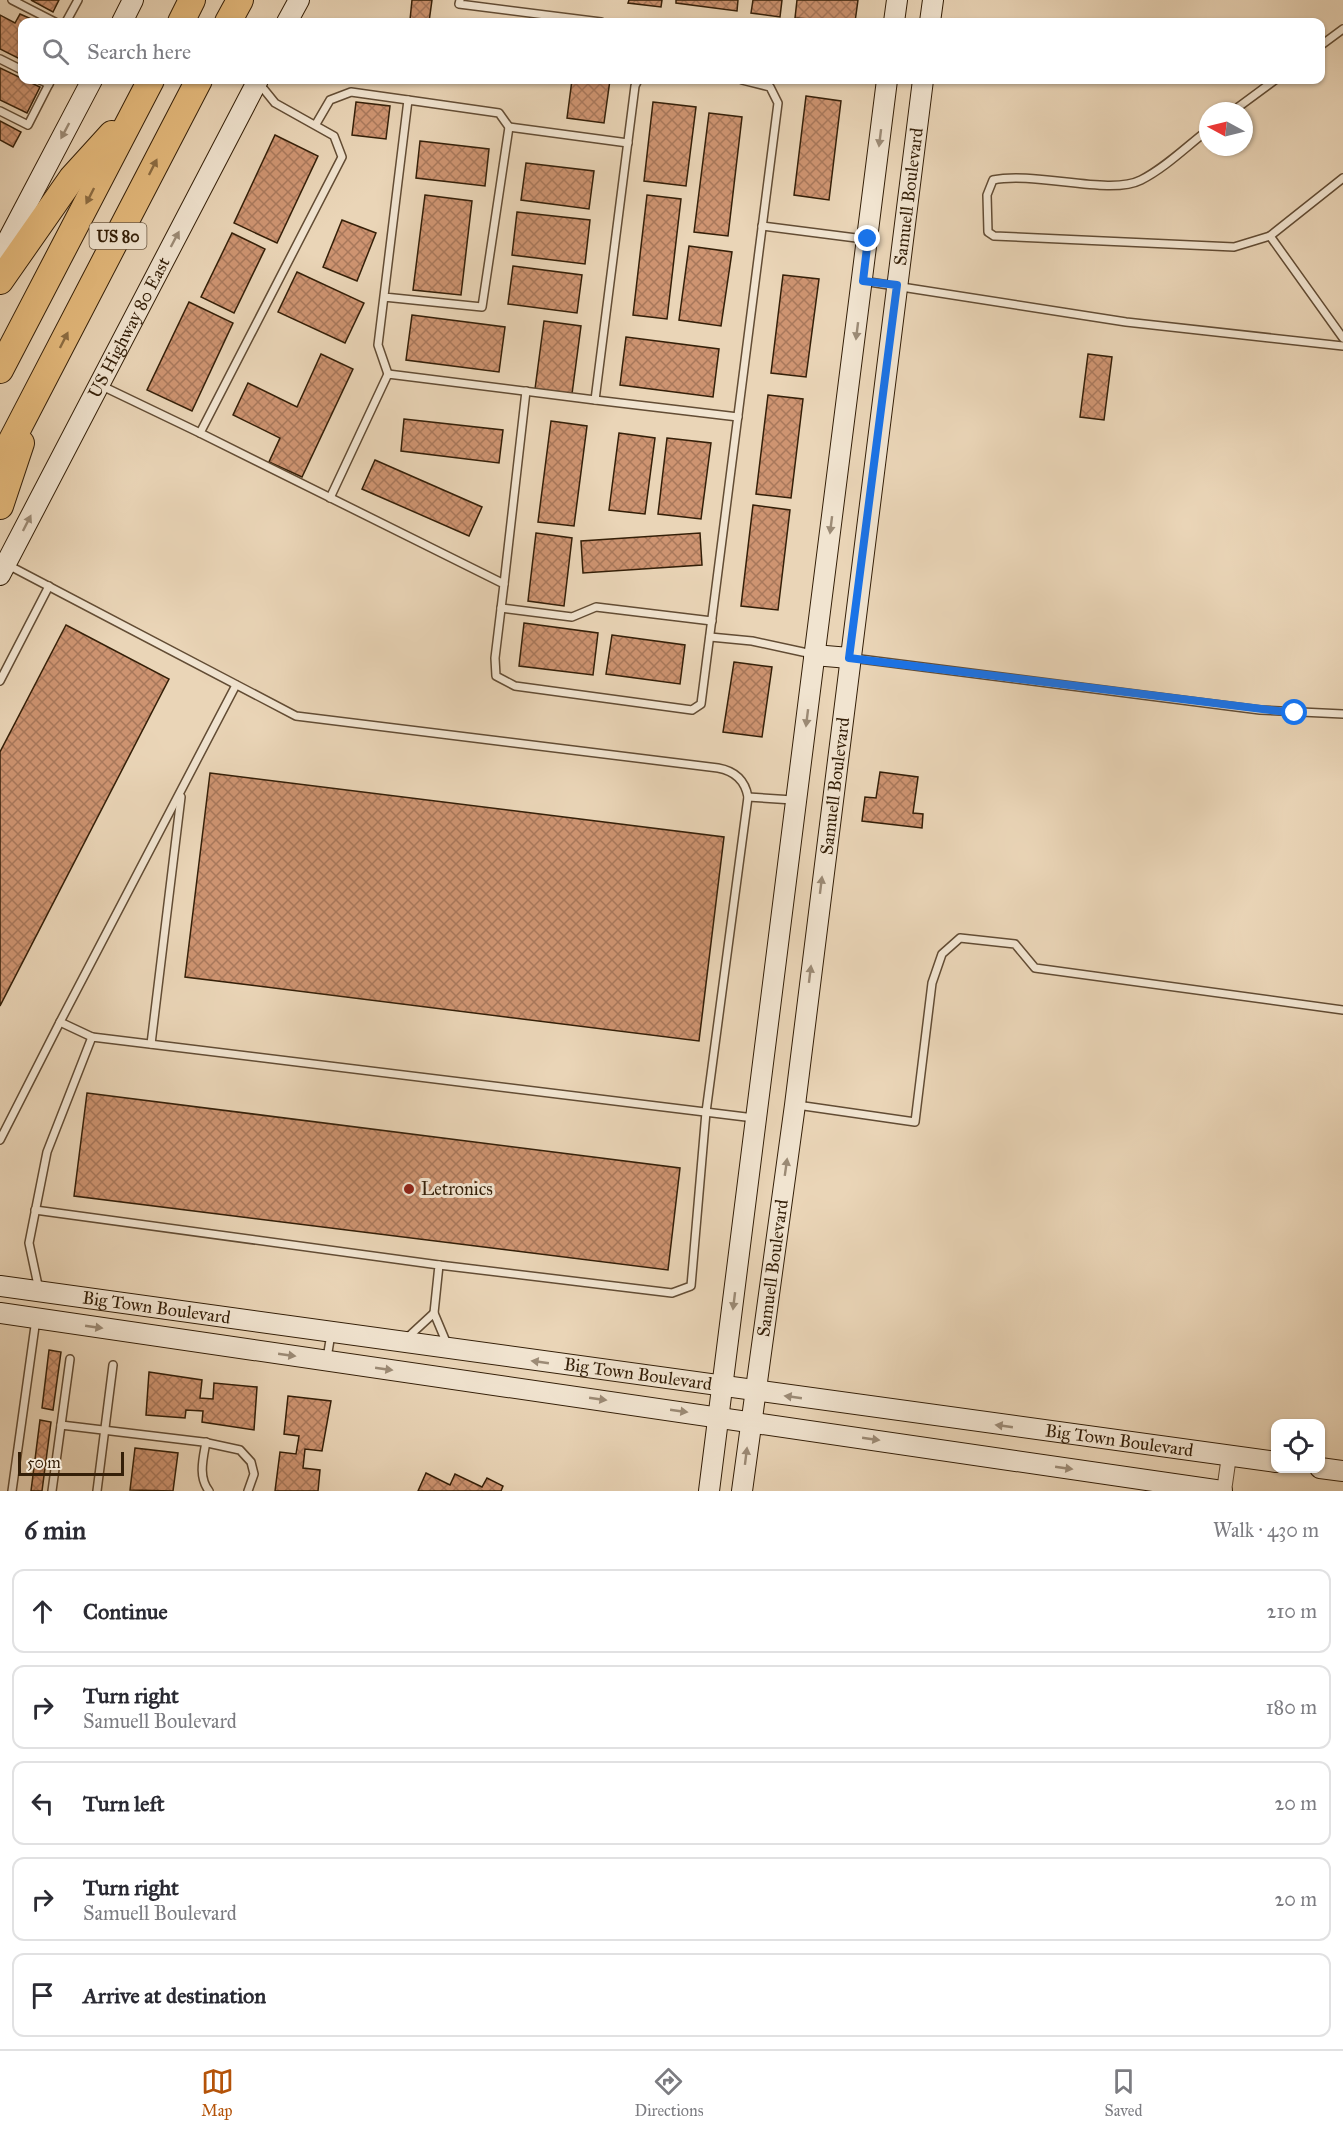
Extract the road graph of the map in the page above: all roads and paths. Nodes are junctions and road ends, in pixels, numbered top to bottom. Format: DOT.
graph roads {
  1 [pos="12,0"];
  2 [pos="78,0"];
  3 [pos="133,0"];
  4 [pos="192,0"];
  5 [pos="240,0"];
  6 [pos="299,0"];
  7 [pos="460,0"];
  8 [pos="897,0"];
  9 [pos="933,0"];
  10 [pos="46,18"];
  11 [pos="68,18"];
  12 [pos="124,18"];
  13 [pos="183,18"];
  14 [pos="230,18"];
  15 [pos="289,18"];
  16 [pos="569,18"];
  17 [pos="895,18"];
  18 [pos="931,18"];
  19 [pos="1343,29"];
  20 [pos="1325,42"];
  21 [pos="0,59"];
  22 [pos="18,68"];
  23 [pos="49,84"];
  24 [pos="90,84"];
  25 [pos="149,84"];
  26 [pos="197,84"];
  27 [pos="256,84"];
  28 [pos="261,84"];
  29 [pos="636,84"];
  30 [pos="758,84"];
  31 [pos="887,84"];
  32 [pos="922,84"];
  33 [pos="1270,84"];
  34 [pos="408,100"];
  35 [pos="1245,102"];
  36 [pos="137,107"];
  37 [pos="0,111"];
  38 [pos="316,124"];
  39 [pos="509,127"];
  40 [pos="1199,137"];
  41 [pos="628,143"];
  42 [pos="1343,178"];
  43 [pos="762,226"];
  44 [pos="1270,236"];
  45 [pos="868,239"];
  46 [pos="0,255"];
  47 [pos="0,281"];
  48 [pos="863,281"];
  49 [pos="897,285"];
  50 [pos="384,297"];
  51 [pos="1343,338"];
  52 [pos="1343,346"];
  53 [pos="0,370"];
  54 [pos="388,374"];
  55 [pos="99,385"];
  56 [pos="526,391"];
  57 [pos="37,392"];
  58 [pos="595,399"];
  59 [pos="738,417"];
  60 [pos="200,433"];
  61 [pos="0,462"];
  62 [pos="330,498"];
  63 [pos="0,506"];
  64 [pos="3,569"];
  65 [pos="504,584"];
  66 [pos="49,586"];
  67 [pos="501,608"];
  68 [pos="712,621"];
  69 [pos="710,637"];
  70 [pos="814,655"];
  71 [pos="849,658"];
  72 [pos="0,681"];
  73 [pos="236,685"];
  74 [pos="1343,714"];
  75 [pos="181,790"];
  76 [pos="748,797"];
  77 [pos="797,801"];
  78 [pos="831,805"];
  79 [pos="1343,1010"];
  80 [pos="60,1022"];
  81 [pos="92,1037"];
  82 [pos="151,1044"];
  83 [pos="795,1105"];
  84 [pos="706,1112"];
  85 [pos="756,1118"];
  86 [pos="0,1140"];
  87 [pos="35,1210"];
  88 [pos="439,1265"];
  89 [pos="3,1285"];
  90 [pos="39,1290"];
  91 [pos="0,1313"];
  92 [pos="434,1313"];
  93 [pos="36,1319"];
  94 [pos="331,1332"];
  95 [pos="402,1342"];
  96 [pos="449,1349"];
  97 [pos="70,1359"];
  98 [pos="326,1361"];
  99 [pos="113,1365"];
  100 [pos="723,1388"];
  101 [pos="754,1392"];
  102 [pos="719,1417"];
  103 [pos="750,1421"];
  104 [pos="61,1425"];
  105 [pos="105,1430"];
  106 [pos="206,1442"];
  107 [pos="1229,1456"];
  108 [pos="1271,1461"];
  109 [pos="1325,1469"];
  110 [pos="1343,1471"];
  111 [pos="12,1491"];
  112 [pos="52,1491"];
  113 [pos="97,1491"];
  114 [pos="209,1491"];
  115 [pos="249,1491"];
  116 [pos="710,1491"];
  117 [pos="742,1491"];
  118 [pos="1223,1491"];
  1 -- 10 [label="lane"];
  2 -- 11 [label="lane"];
  3 -- 12 [label="main road"];
  4 -- 13 [label="highway"];
  5 -- 14 [label="highway"];
  6 -- 15 [label="main road"];
  7 -- 16 [label="lane"];
  8 -- 17 [label="main road"];
  9 -- 18 [label="main road"];
  19 -- 20 [label="lane"];
  21 -- 22 [label="lane"];
  23 -- 37 [label="lane"];
  24 -- 46 [label="main road, one-way"];
  25 -- 36 [label="highway, US 80"];
  57 -- 26 [label="highway, US 80, one-way"];
  55 -- 27 [label="main road, US Highway 80 East, one-way"];
  28 -- 38 [label="lane"];
  29 -- 41 [label="lane"];
  30 -- 43 [label="lane"];
  31 -- 45 [label="main road, Samuell Boulevard, one-way"];
  32 -- 49 [label="main road, Samuell Boulevard"];
  33 -- 35 [label="lane"];
  34 -- 38 [label="lane"];
  34 -- 39 [label="lane"];
  34 -- 50 [label="lane"];
  36 -- 47 [label="highway"];
  36 -- 53 [label="highway, US 80, one-way"];
  38 -- 60 [label="lane"];
  39 -- 41 [label="lane"];
  39 -- 50 [label="lane"];
  40 -- 44 [label="lane"];
  41 -- 58 [label="lane"];
  42 -- 44 [label="lane"];
  43 -- 45 [label="lane"];
  43 -- 59 [label="lane"];
  44 -- 51 [label="lane"];
  45 -- 48 [label="main road, Samuell Boulevard"];
  48 -- 49 [label="lane"];
  48 -- 70 [label="main road, Samuell Boulevard, one-way"];
  49 -- 52 [label="lane"];
  49 -- 71 [label="main road, Samuell Boulevard"];
  50 -- 54 [label="lane"];
  54 -- 56 [label="lane"];
  54 -- 62 [label="lane"];
  55 -- 60 [label="lane"];
  64 -- 55 [label="main road, US Highway 80 East, one-way"];
  56 -- 58 [label="lane"];
  56 -- 65 [label="lane"];
  57 -- 61 [label="highway, US 80"];
  57 -- 63 [label="highway"];
  58 -- 59 [label="lane"];
  59 -- 68 [label="lane"];
  60 -- 62 [label="lane"];
  62 -- 65 [label="lane"];
  64 -- 66 [label="lane"];
  65 -- 67 [label="lane"];
  66 -- 72 [label="lane"];
  66 -- 73 [label="lane"];
  67 -- 68 [label="lane"];
  67 -- 69 [label="lane"];
  68 -- 69 [label="lane"];
  69 -- 70 [label="lane"];
  70 -- 71 [label="main road"];
  70 -- 77 [label="main road, Samuell Boulevard, one-way"];
  71 -- 74 [label="lane"];
  71 -- 78 [label="main road, Samuell Boulevard"];
  73 -- 75 [label="lane"];
  73 -- 76 [label="lane"];
  75 -- 80 [label="lane"];
  75 -- 82 [label="lane"];
  76 -- 77 [label="lane"];
  76 -- 84 [label="lane"];
  77 -- 78 [label="main road"];
  77 -- 85 [label="main road, Samuell Boulevard"];
  83 -- 78 [label="main road, Samuell Boulevard, one-way"];
  79 -- 83 [label="lane"];
  80 -- 81 [label="lane"];
  80 -- 86 [label="lane"];
  81 -- 82 [label="lane"];
  81 -- 87 [label="lane"];
  82 -- 84 [label="lane"];
  101 -- 83 [label="main road, Samuell Boulevard, one-way"];
  84 -- 85 [label="lane"];
  84 -- 88 [label="lane"];
  85 -- 100 [label="main road, Samuell Boulevard, one-way"];
  87 -- 88 [label="lane"];
  87 -- 90 [label="lane"];
  88 -- 92 [label="lane"];
  89 -- 90 [label="main road, Big Town Boulevard"];
  90 -- 93 [label="main road"];
  90 -- 94 [label="main road, Big Town Boulevard"];
  91 -- 93 [label="main road, Big Town Boulevard"];
  92 -- 95 [label="lane"];
  92 -- 96 [label="lane"];
  93 -- 98 [label="main road, Big Town Boulevard, one-way"];
  93 -- 111 [label="lane"];
  94 -- 95 [label="main road, Big Town Boulevard"];
  94 -- 98 [label="lane"];
  95 -- 96 [label="main road, Big Town Boulevard"];
  100 -- 96 [label="main road, Big Town Boulevard, one-way"];
  97 -- 104 [label="lane"];
  98 -- 102 [label="main road, Big Town Boulevard, one-way"];
  99 -- 105 [label="lane"];
  100 -- 101 [label="main road, Big Town Boulevard"];
  100 -- 102 [label="main road, Samuell Boulevard"];
  101 -- 103 [label="main road, Samuell Boulevard"];
  107 -- 101 [label="main road, Big Town Boulevard, one-way"];
  102 -- 103 [label="main road, Big Town Boulevard"];
  102 -- 116 [label="main road, Samuell Boulevard"];
  117 -- 103 [label="main road, Samuell Boulevard, one-way"];
  103 -- 118 [label="main road, Big Town Boulevard, one-way"];
  104 -- 105 [label="lane"];
  104 -- 112 [label="lane"];
  105 -- 106 [label="lane"];
  105 -- 113 [label="lane"];
  106 -- 114 [label="lane"];
  106 -- 115 [label="lane"];
  107 -- 108 [label="main road, Big Town Boulevard"];
  107 -- 118 [label="street"];
  109 -- 110 [label="main road"];
}
